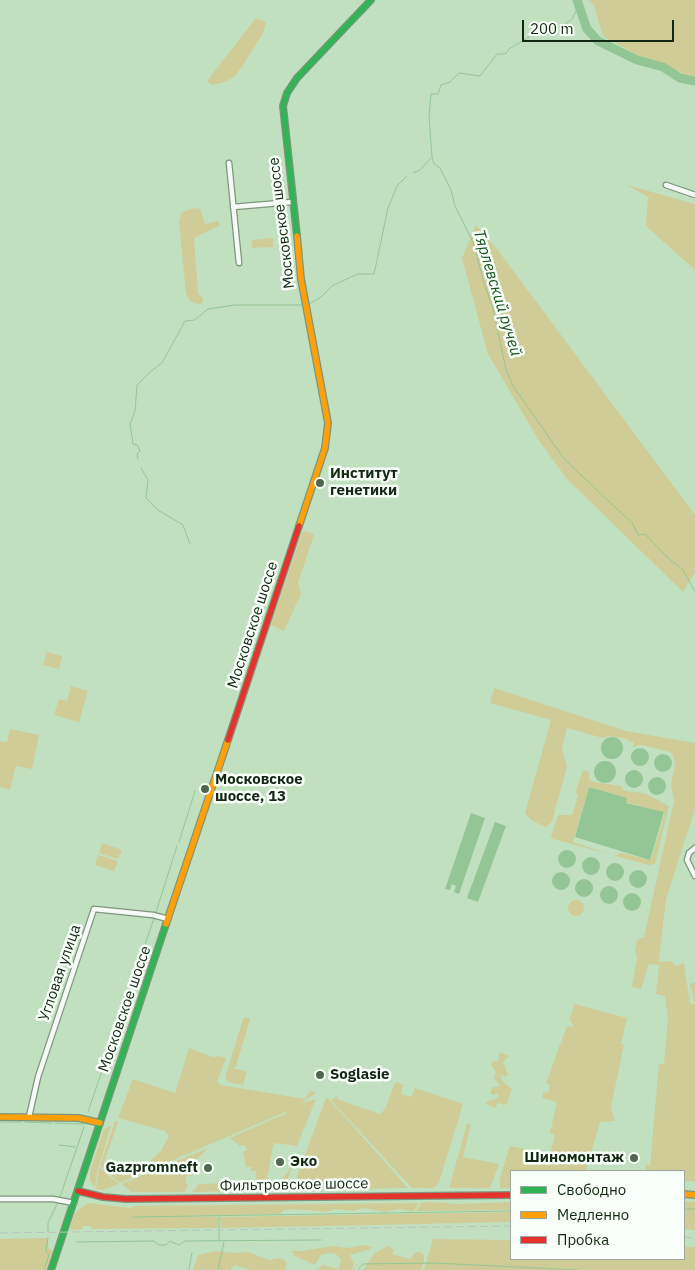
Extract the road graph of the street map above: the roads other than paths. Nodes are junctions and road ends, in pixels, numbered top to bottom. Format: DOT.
graph roads {
  1 [pos="372,0"];
  2 [pos="229,162"];
  3 [pos="666,185"];
  4 [pos="695,195"];
  5 [pos="292,202"];
  6 [pos="234,207"];
  7 [pos="239,263"];
  8 [pos="695,848"];
  9 [pos="695,876"];
  10 [pos="168,920"];
  11 [pos="0,1117"];
  12 [pos="29,1117"];
  13 [pos="100,1123"];
  14 [pos="78,1191"];
  15 [pos="510,1195"];
  16 [pos="0,1199"];
  17 [pos="74,1203"];
  18 [pos="51,1270"];
  1 -- 5 [label="main road, Московское шоссе"];
  2 -- 6 [label="street"];
  3 -- 4 [label="street"];
  5 -- 6 [label="street"];
  5 -- 10 [label="main road, Московское шоссе"];
  6 -- 7 [label="street"];
  8 -- 9 [label="street"];
  10 -- 12 [label="street, Угловая улица"];
  10 -- 13 [label="main road, Московское шоссе"];
  11 -- 12 [label="main road"];
  12 -- 13 [label="main road"];
  13 -- 14 [label="main road, Московское шоссе"];
  14 -- 15 [label="main road, Фильтровское шоссе"];
  14 -- 17 [label="main road, Московское шоссе"];
  16 -- 17 [label="street"];
  17 -- 18 [label="main road, Московское шоссе"];
}
